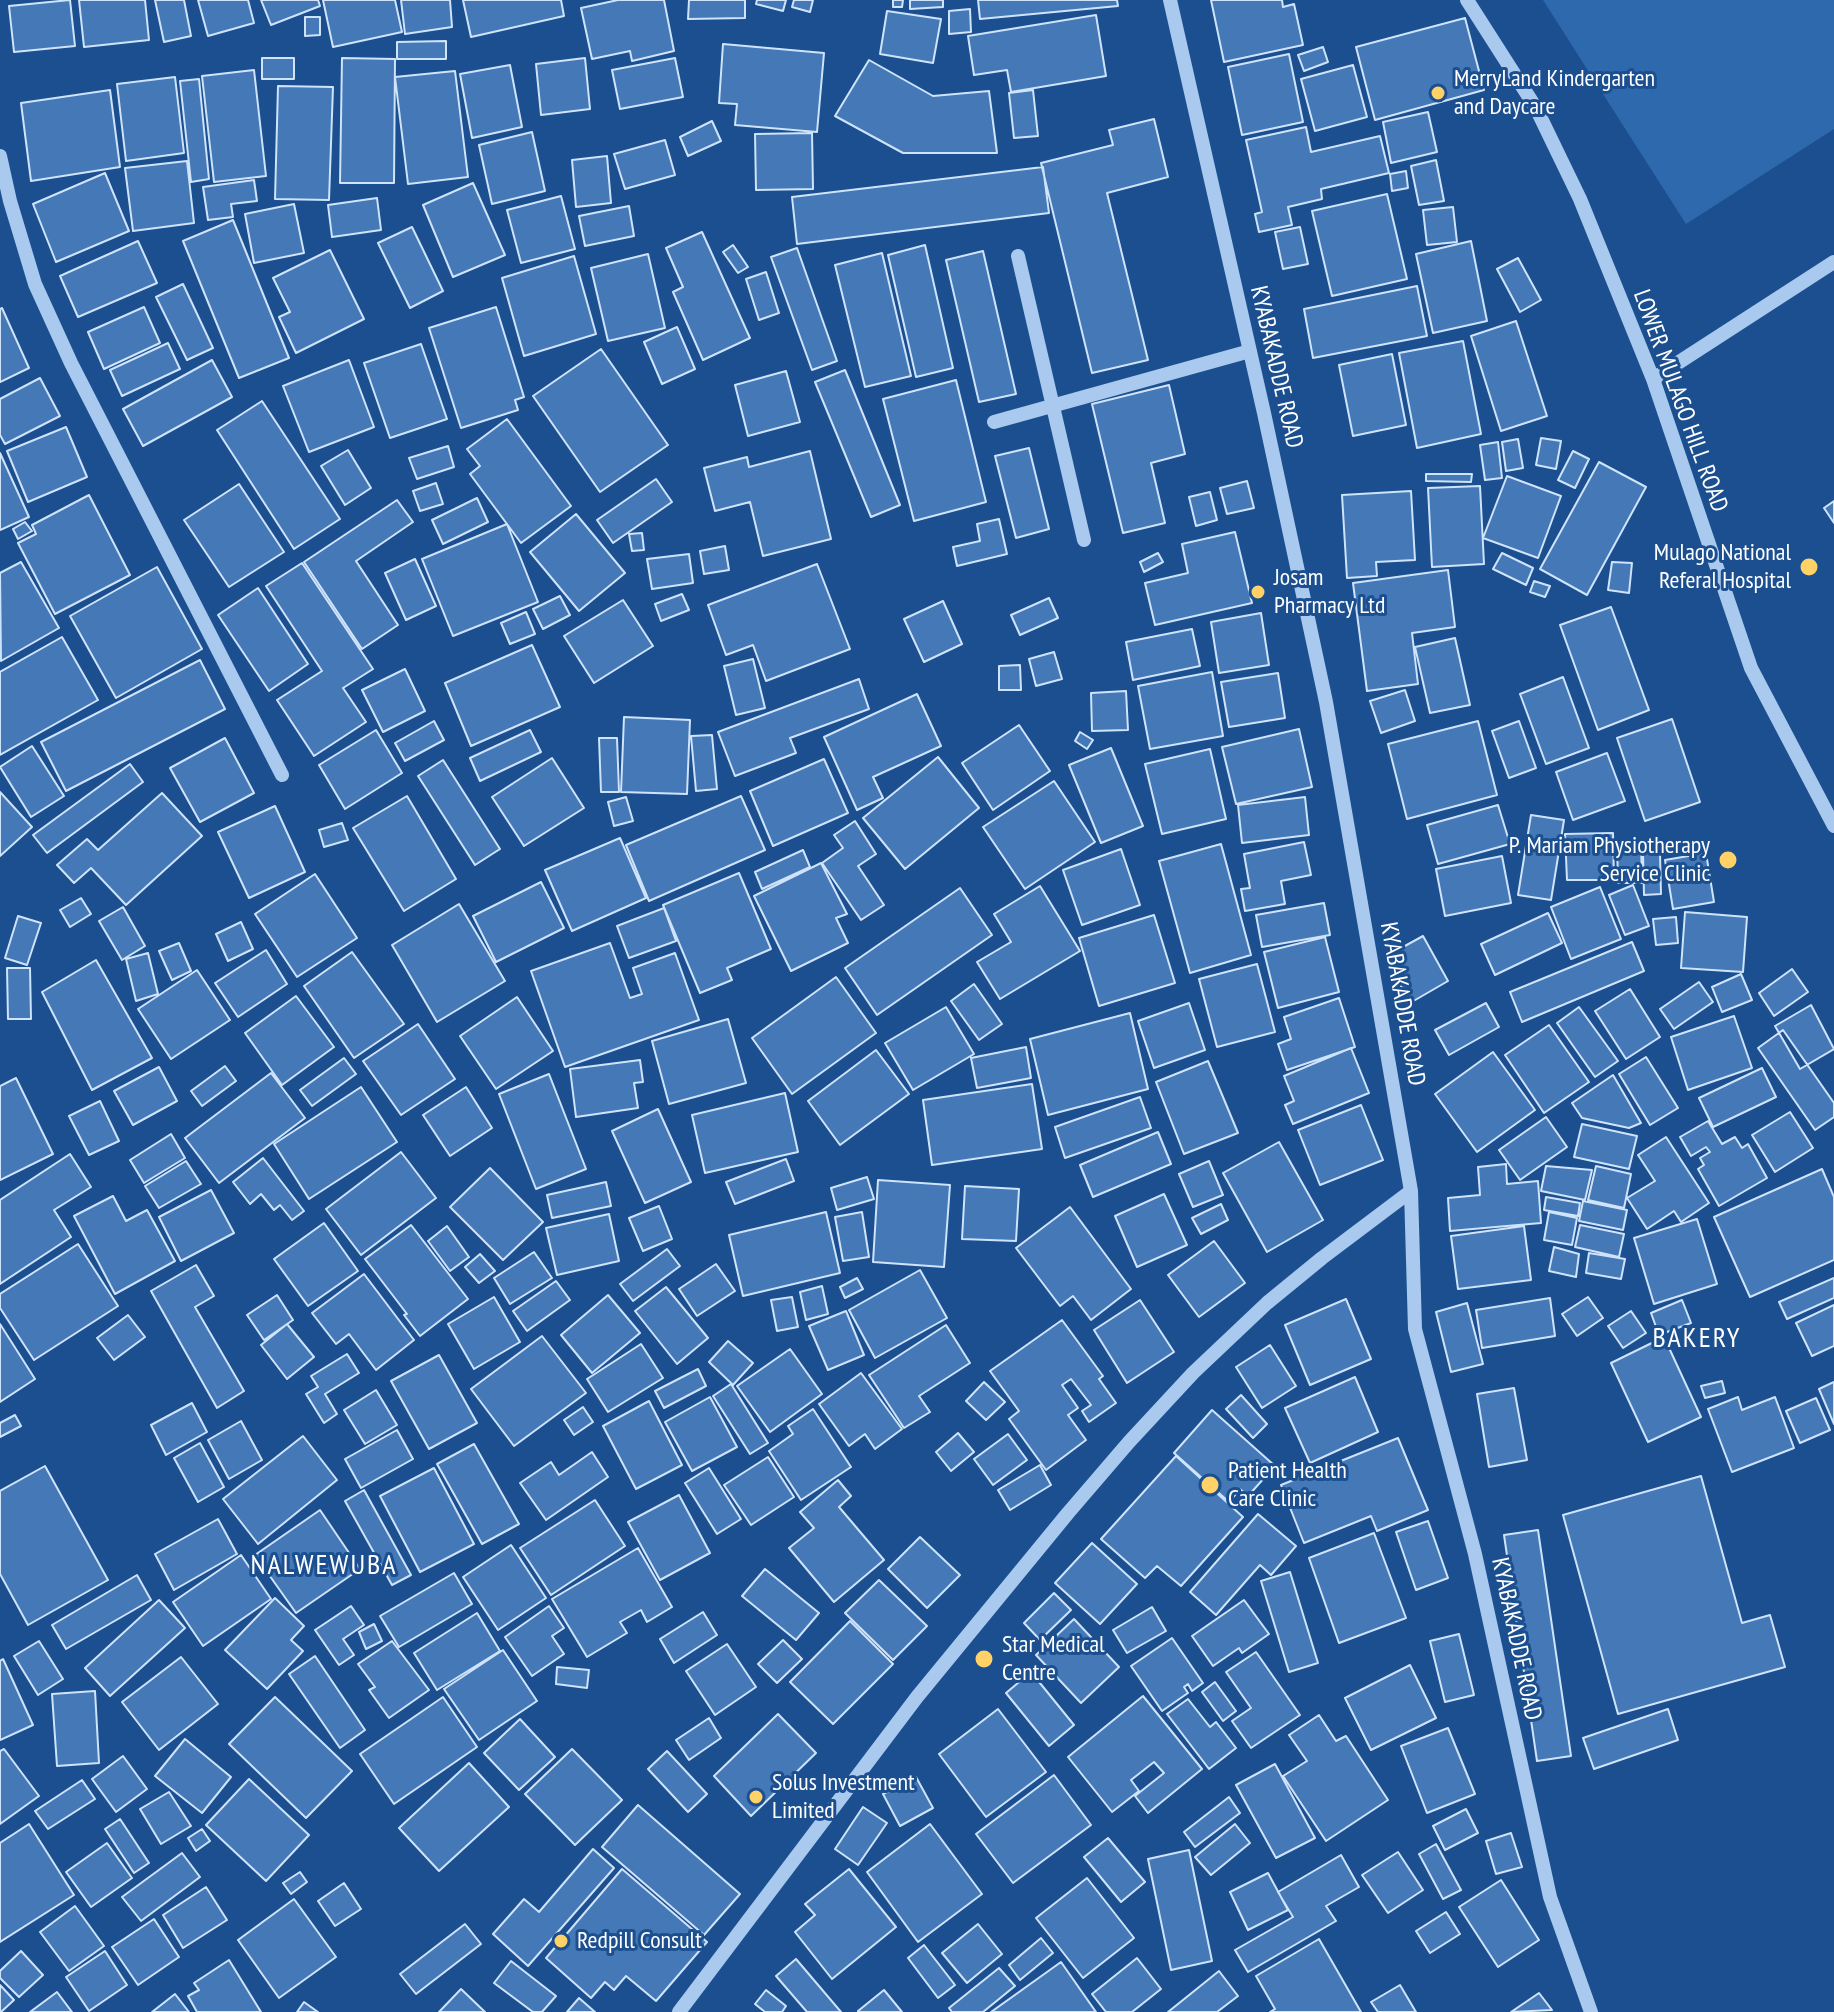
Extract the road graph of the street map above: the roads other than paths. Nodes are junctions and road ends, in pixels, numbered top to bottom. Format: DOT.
graph roads {
  1 [pos="1170,0"];
  2 [pos="1467,0"];
  3 [pos="0,156"];
  4 [pos="1018,256"];
  5 [pos="1834,262"];
  6 [pos="1250,351"];
  7 [pos="1653,379"];
  8 [pos="1053,405"];
  9 [pos="994,422"];
  10 [pos="1084,540"];
  11 [pos="282,775"];
  12 [pos="1834,826"];
  13 [pos="1411,1191"];
  14 [pos="679,2012"];
  15 [pos="1591,2012"];
  1 -- 6 [label="street, KYABAKADDE ROAD"];
  2 -- 7 [label="street, LOWER MULAGO HILL ROAD"];
  3 -- 11 [label="street"];
  4 -- 8 [label="street"];
  5 -- 7 [label="street"];
  6 -- 8 [label="street"];
  6 -- 13 [label="street, KYABAKADDE ROAD"];
  7 -- 12 [label="street, LOWER MULAGO HILL ROAD"];
  8 -- 9 [label="street"];
  8 -- 10 [label="street"];
  13 -- 14 [label="street"];
  13 -- 15 [label="street, KYABAKADDE ROAD"];
}
